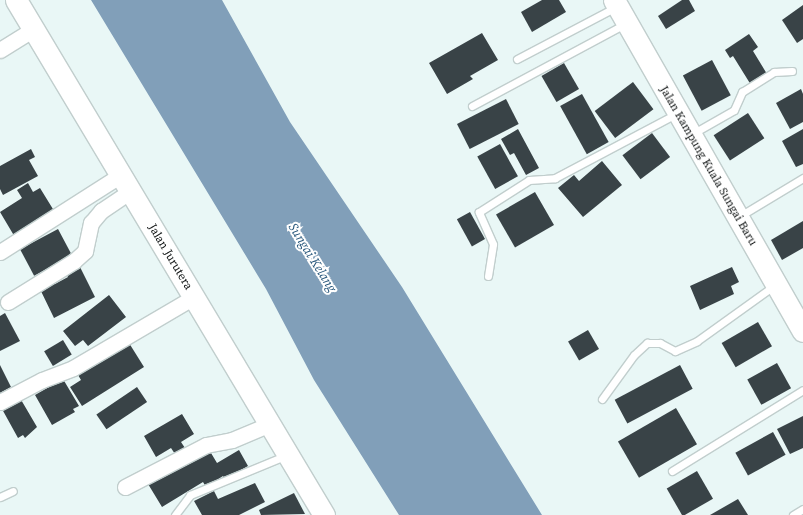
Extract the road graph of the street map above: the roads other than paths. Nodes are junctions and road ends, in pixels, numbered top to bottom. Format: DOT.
graph roads {
  1 [pos="16,0"];
  2 [pos="620,10"];
  3 [pos="34,29"];
  4 [pos="0,50"];
  5 [pos="517,59"];
  6 [pos="792,71"];
  7 [pos="472,106"];
  8 [pos="678,113"];
  9 [pos="690,135"];
  10 [pos="803,178"];
  11 [pos="126,183"];
  12 [pos="736,218"];
  13 [pos="0,252"];
  14 [pos="488,276"];
  15 [pos="777,284"];
  16 [pos="194,297"];
  17 [pos="8,302"];
  18 [pos="803,331"];
  19 [pos="803,390"];
  20 [pos="602,399"];
  21 [pos="0,402"];
  22 [pos="270,424"];
  23 [pos="288,455"];
  24 [pos="672,471"];
  25 [pos="125,487"];
  26 [pos="13,491"];
  27 [pos="0,497"];
  28 [pos="803,509"];
  29 [pos="174,515"];
  30 [pos="324,515"];
  31 [pos="792,515"];
  1 -- 3 [label="street, Jalan Jurutera"];
  2 -- 5 [label="lane"];
  2 -- 7 [label="lane"];
  2 -- 8 [label="street, Jalan Kampung Kuala Sungai Baru"];
  3 -- 4 [label="street"];
  3 -- 11 [label="street, Jalan Jurutera"];
  6 -- 9 [label="lane"];
  8 -- 9 [label="street, Jalan Kampung Kuala Sungai Baru"];
  8 -- 14 [label="lane"];
  9 -- 12 [label="street, Jalan Kampung Kuala Sungai Baru"];
  10 -- 12 [label="lane"];
  11 -- 13 [label="street"];
  11 -- 16 [label="street, Jalan Jurutera"];
  11 -- 17 [label="street"];
  12 -- 15 [label="street, Jalan Kampung Kuala Sungai Baru"];
  15 -- 18 [label="street, Jalan Kampung Kuala Sungai Baru"];
  15 -- 20 [label="lane"];
  16 -- 21 [label="street"];
  16 -- 22 [label="street, Jalan Jurutera"];
  19 -- 24 [label="lane"];
  22 -- 23 [label="street, Jalan Jurutera"];
  22 -- 25 [label="street"];
  23 -- 29 [label="lane"];
  23 -- 30 [label="street, Jalan Jurutera"];
  26 -- 27 [label="lane"];
  28 -- 31 [label="lane"];
}
